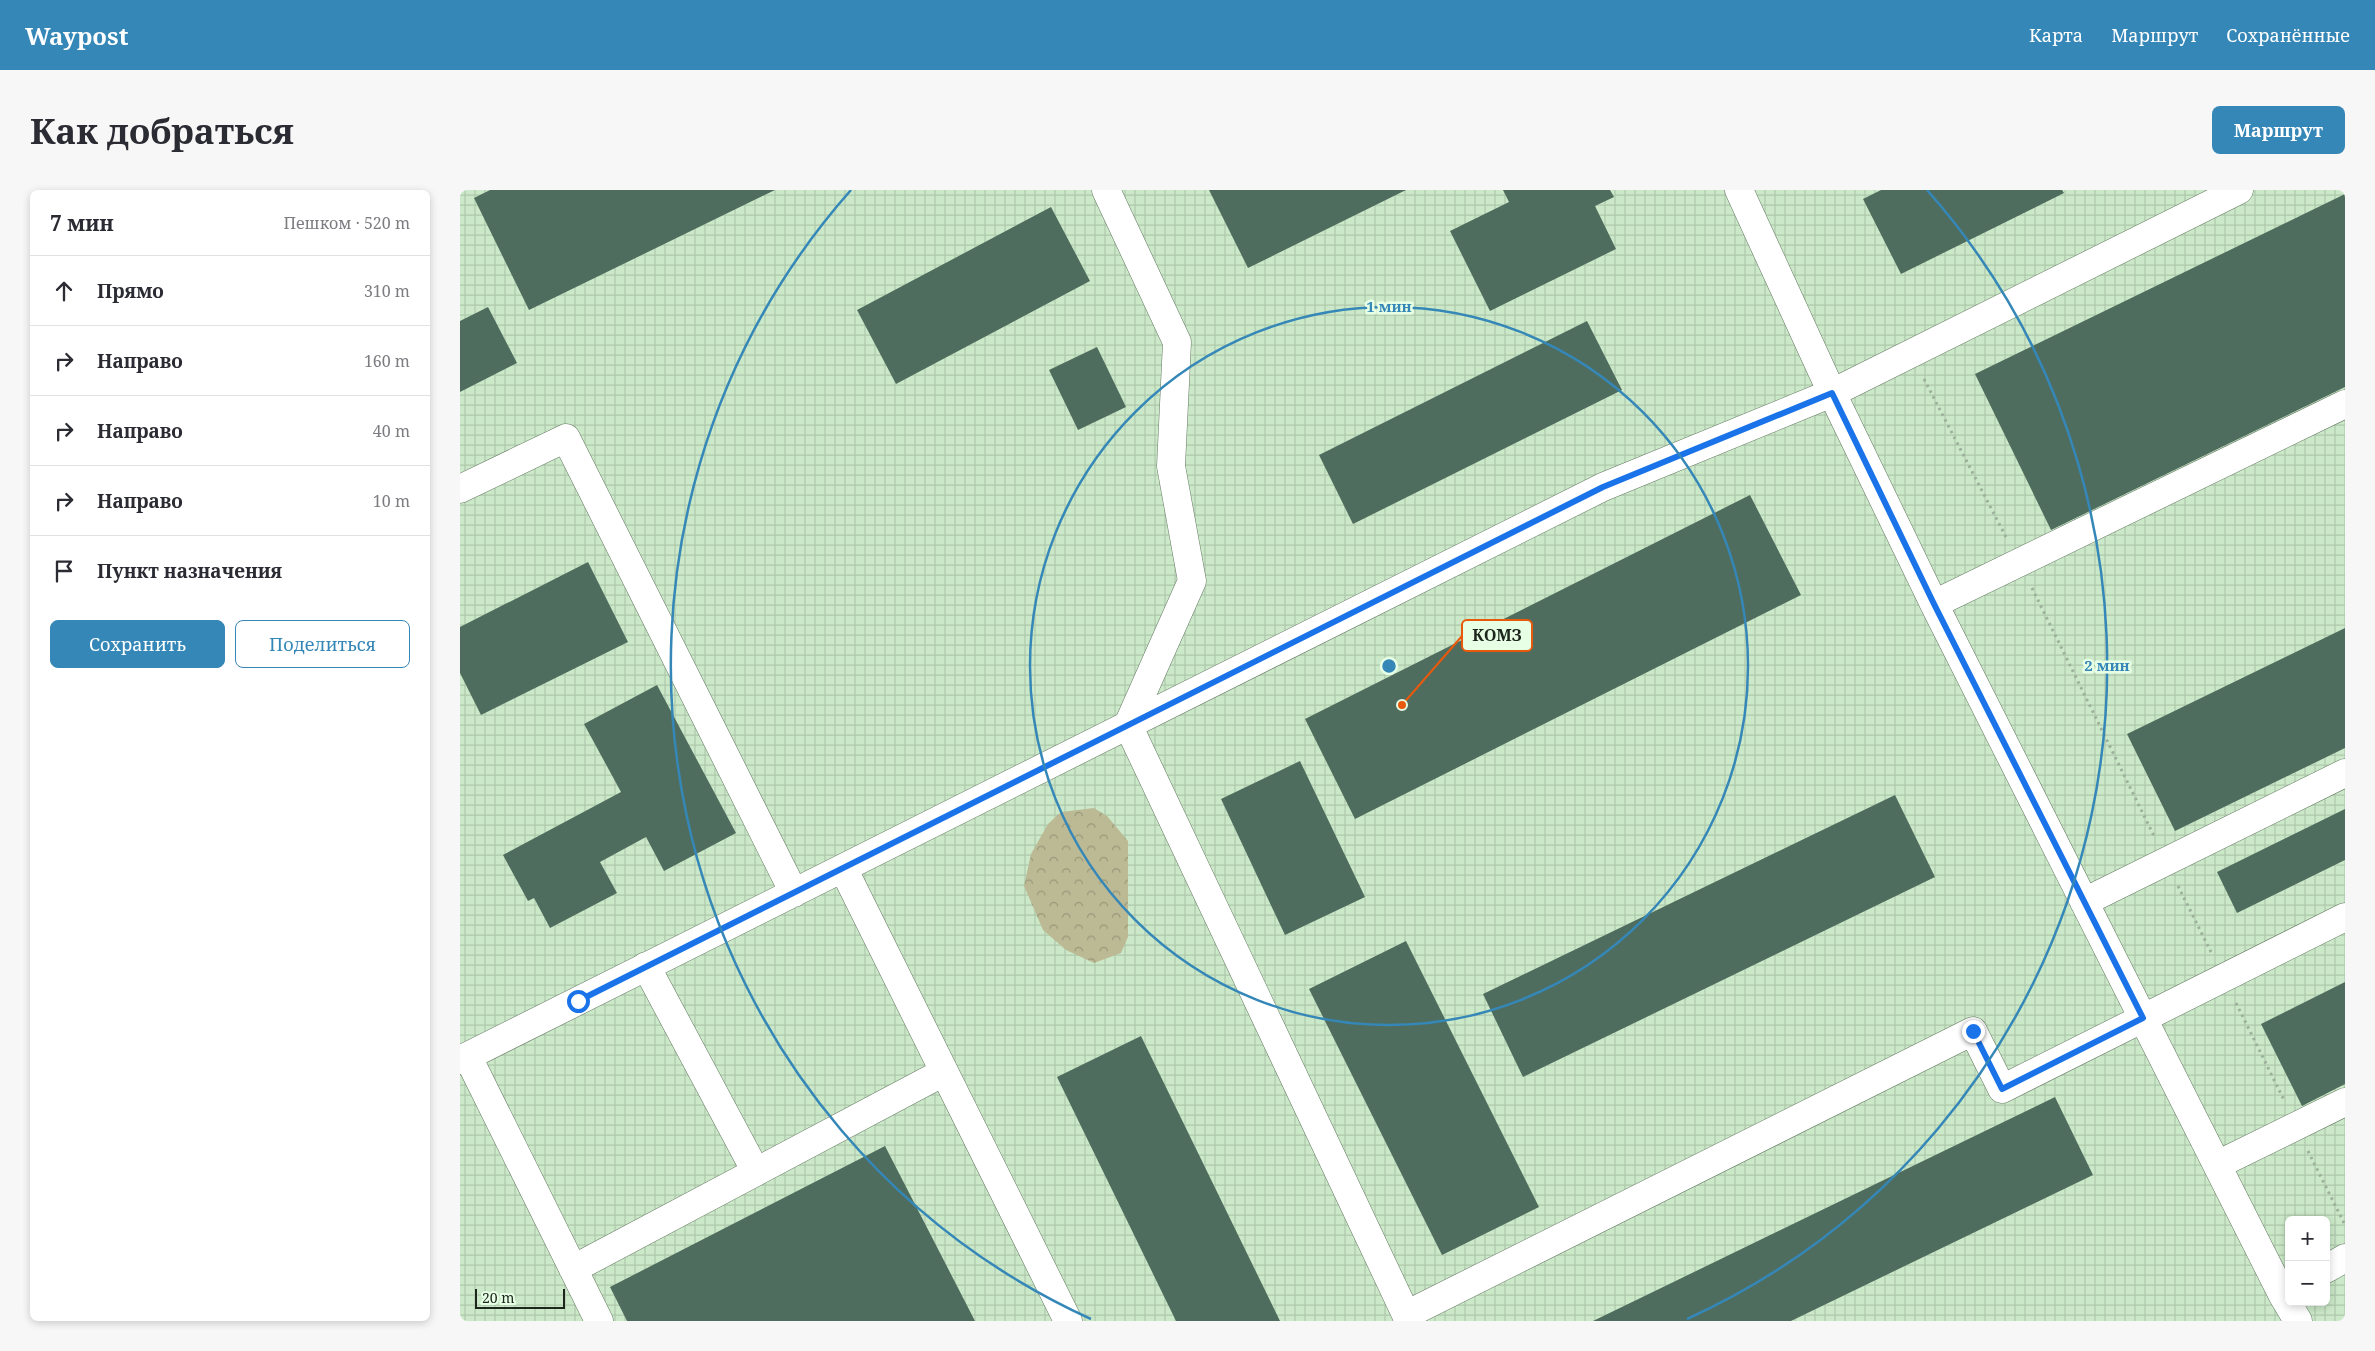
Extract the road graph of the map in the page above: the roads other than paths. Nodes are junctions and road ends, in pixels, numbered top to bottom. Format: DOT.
graph roads {
  1 [pos="1106,190"];
  2 [pos="1739,190"];
  3 [pos="2239,190"];
  4 [pos="1832,393"];
  5 [pos="2345,404"];
  6 [pos="460,489"];
  7 [pos="1934,604"];
  8 [pos="1128,726"];
  9 [pos="2345,773"];
  10 [pos="843,868"];
  11 [pos="794,893"];
  12 [pos="2084,902"];
  13 [pos="2345,917"];
  14 [pos="646,966"];
  15 [pos="2143,1018"];
  16 [pos="464,1058"];
  17 [pos="944,1072"];
  18 [pos="2345,1102"];
  19 [pos="2217,1165"];
  20 [pos="756,1172"];
  21 [pos="2345,1258"];
  22 [pos="2330,1267"];
  23 [pos="573,1269"];
  24 [pos="2285,1290"];
  25 [pos="2292,1306"];
  26 [pos="1408,1318"];
  27 [pos="599,1321"];
  28 [pos="1068,1321"];
  29 [pos="2298,1321"];
  1 -- 8 [label="street"];
  2 -- 4 [label="street"];
  3 -- 4 [label="street"];
  4 -- 7 [label="street"];
  4 -- 8 [label="street"];
  5 -- 7 [label="street"];
  6 -- 11 [label="street"];
  7 -- 12 [label="street"];
  8 -- 10 [label="street"];
  8 -- 26 [label="street"];
  9 -- 12 [label="street"];
  10 -- 11 [label="street"];
  10 -- 17 [label="street"];
  11 -- 14 [label="street"];
  12 -- 15 [label="street"];
  13 -- 15 [label="street"];
  14 -- 16 [label="street"];
  14 -- 20 [label="street"];
  15 -- 19 [label="street"];
  15 -- 26 [label="street"];
  16 -- 23 [label="street"];
  17 -- 20 [label="street"];
  17 -- 28 [label="street"];
  18 -- 19 [label="street"];
  19 -- 24 [label="street"];
  20 -- 23 [label="street"];
  21 -- 22 [label="street"];
  23 -- 27 [label="street"];
  25 -- 29 [label="street"];
}
